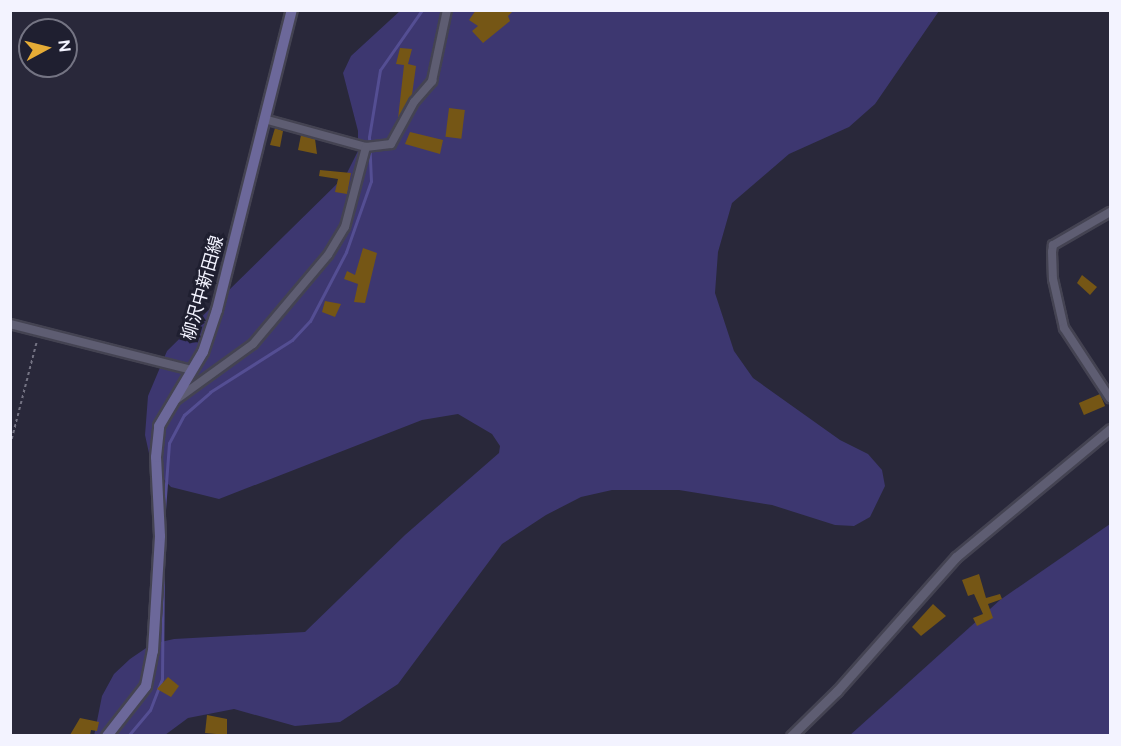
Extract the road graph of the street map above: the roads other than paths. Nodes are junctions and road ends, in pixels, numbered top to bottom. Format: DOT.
graph roads {
  1 [pos="292,10"];
  2 [pos="447,10"];
  3 [pos="264,119"];
  4 [pos="366,147"];
  5 [pos="1110,212"];
  6 [pos="10,324"];
  7 [pos="192,370"];
  8 [pos="1110,398"];
  9 [pos="172,399"];
  10 [pos="1110,429"];
  11 [pos="107,735"];
  12 [pos="791,735"];
  1 -- 3 [label="main road, 柳沢中新田線"];
  2 -- 4 [label="street"];
  3 -- 4 [label="street"];
  3 -- 7 [label="main road, 柳沢中新田線"];
  4 -- 9 [label="street"];
  5 -- 8 [label="street"];
  6 -- 7 [label="street"];
  7 -- 9 [label="main road, 柳沢中新田線"];
  9 -- 11 [label="main road, 柳沢中新田線"];
  10 -- 12 [label="street"];
}
